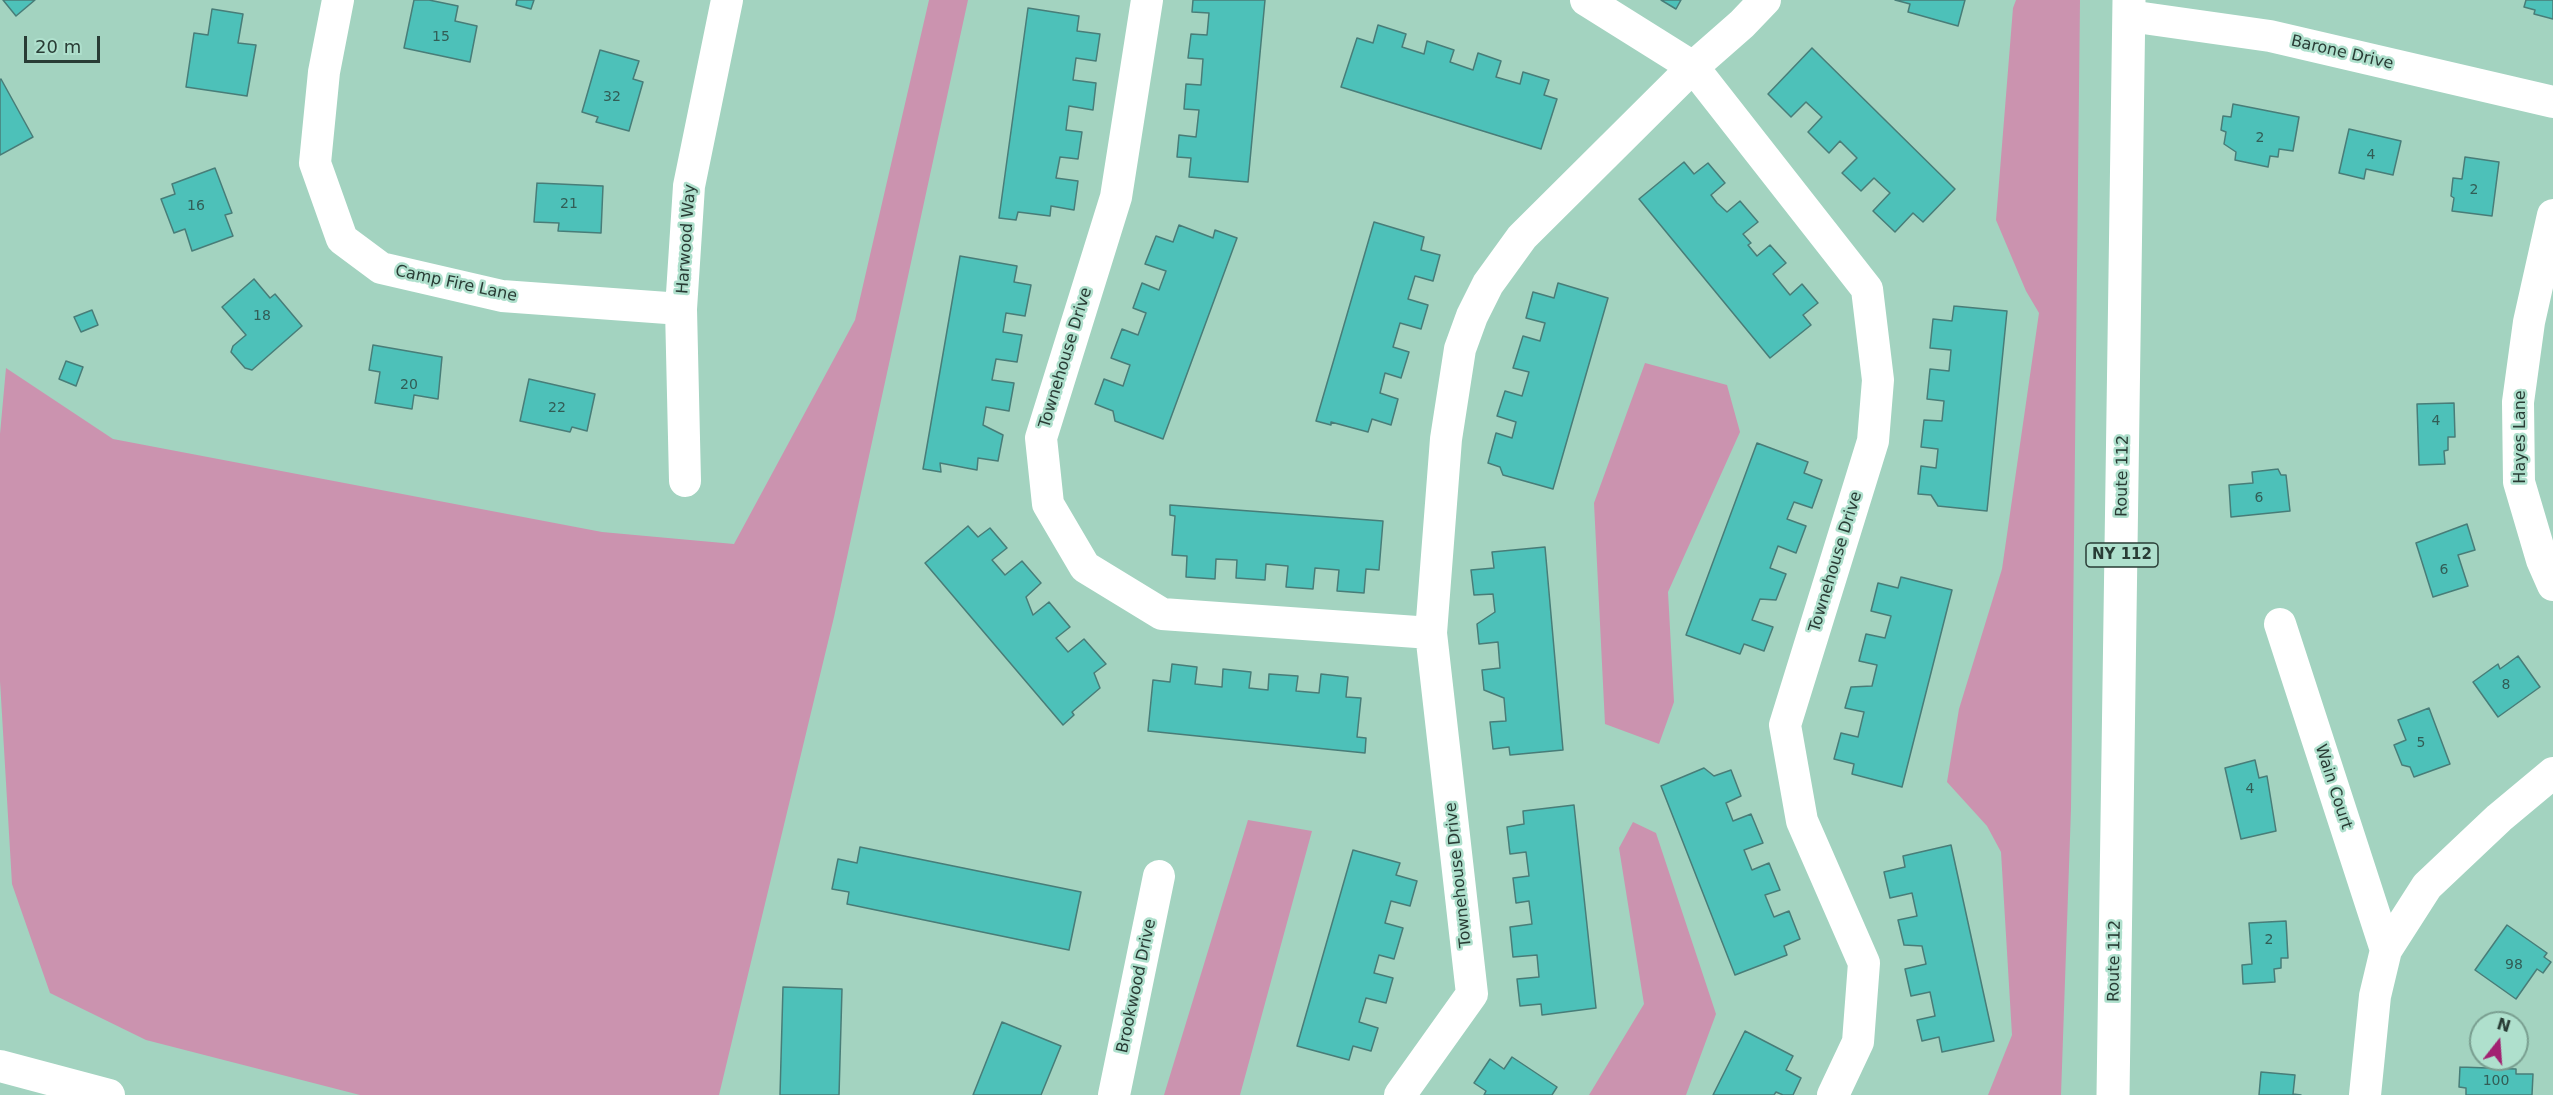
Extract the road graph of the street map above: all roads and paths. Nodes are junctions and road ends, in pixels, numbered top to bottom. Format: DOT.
graph roads {
  1 [pos="338,0"];
  2 [pos="727,0"];
  3 [pos="1147,0"];
  4 [pos="1586,0"];
  5 [pos="1765,0"];
  6 [pos="2129,8"];
  7 [pos="1693,67"];
  8 [pos="2553,102"];
  9 [pos="2553,215"];
  10 [pos="681,309"];
  11 [pos="685,481"];
  12 [pos="2553,585"];
  13 [pos="2280,624"];
  14 [pos="1431,633"];
  15 [pos="2553,773"];
  16 [pos="1159,876"];
  17 [pos="2386,950"];
  18 [pos="0,1066"];
  19 [pos="109,1095"];
  20 [pos="1114,1095"];
  21 [pos="1400,1095"];
  22 [pos="1833,1095"];
  23 [pos="2113,1095"];
  24 [pos="2365,1095"];
  1 -- 10 [label="street, Camp Fire Lane"];
  2 -- 10 [label="street, Harwood Way"];
  3 -- 14 [label="street, Townehouse Drive"];
  4 -- 7 [label="street"];
  5 -- 7 [label="street, Townehouse Drive"];
  6 -- 8 [label="street, Barone Drive"];
  6 -- 23 [label="main road, Route 112 / NY 112"];
  7 -- 14 [label="street, Townehouse Drive"];
  7 -- 22 [label="street, Townehouse Drive"];
  9 -- 12 [label="street, Hayes Lane"];
  10 -- 11 [label="street, Harwood Way"];
  13 -- 17 [label="street, Wain Court"];
  14 -- 21 [label="street, Townehouse Drive"];
  15 -- 17 [label="street"];
  16 -- 20 [label="street, Brookwood Drive"];
  17 -- 24 [label="street"];
  18 -- 19 [label="street"];
}
